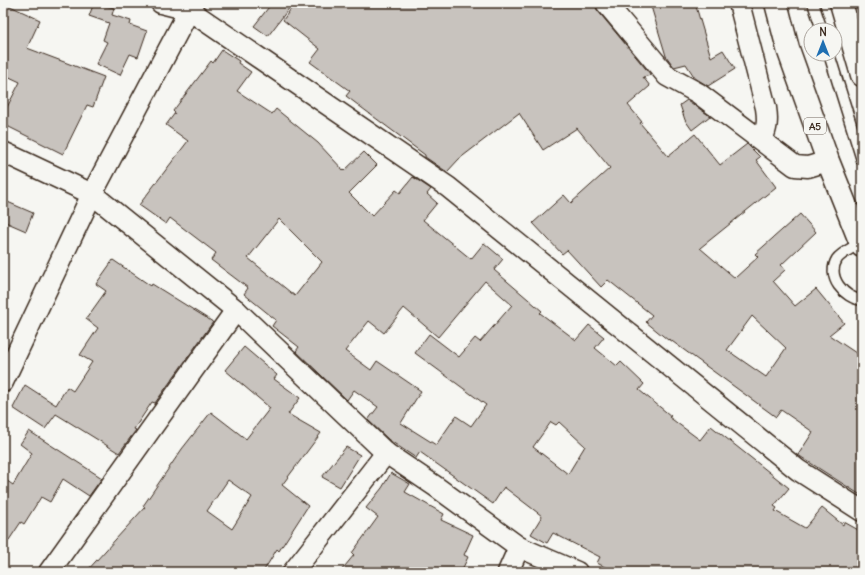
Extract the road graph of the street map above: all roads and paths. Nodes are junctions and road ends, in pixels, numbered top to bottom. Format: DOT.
graph roads {
  1 [pos="161,3"];
  2 [pos="606,3"];
  3 [pos="739,3"];
  4 [pos="776,3"];
  5 [pos="813,3"];
  6 [pos="841,3"];
  7 [pos="191,6"];
  8 [pos="819,22"];
  9 [pos="860,61"];
  10 [pos="831,62"];
  11 [pos="762,140"];
  12 [pos="3,152"];
  13 [pos="862,160"];
  14 [pos="828,161"];
  15 [pos="92,194"];
  16 [pos="861,245"];
  17 [pos="862,300"];
  18 [pos="236,310"];
  19 [pos="3,382"];
  20 [pos="386,452"];
  21 [pos="862,511"];
  22 [pos="519,547"];
  23 [pos="49,572"];
  24 [pos="293,572"];
  25 [pos="508,572"];
  26 [pos="577,572"];
  1 -- 7 [label="street"];
  2 -- 11 [label="street"];
  3 -- 11 [label="street"];
  4 -- 14 [label="highway, A5"];
  5 -- 8 [label="lane"];
  6 -- 9 [label="highway"];
  7 -- 15 [label="street"];
  7 -- 21 [label="street"];
  10 -- 13 [label="lane"];
  11 -- 14 [label="street"];
  12 -- 15 [label="street"];
  14 -- 16 [label="highway, A5"];
  15 -- 18 [label="street"];
  15 -- 19 [label="street"];
  16 -- 17 [label="lane"];
  18 -- 20 [label="street"];
  18 -- 23 [label="street"];
  20 -- 22 [label="street"];
  20 -- 24 [label="street"];
  22 -- 25 [label="street"];
  22 -- 26 [label="street"];
}
